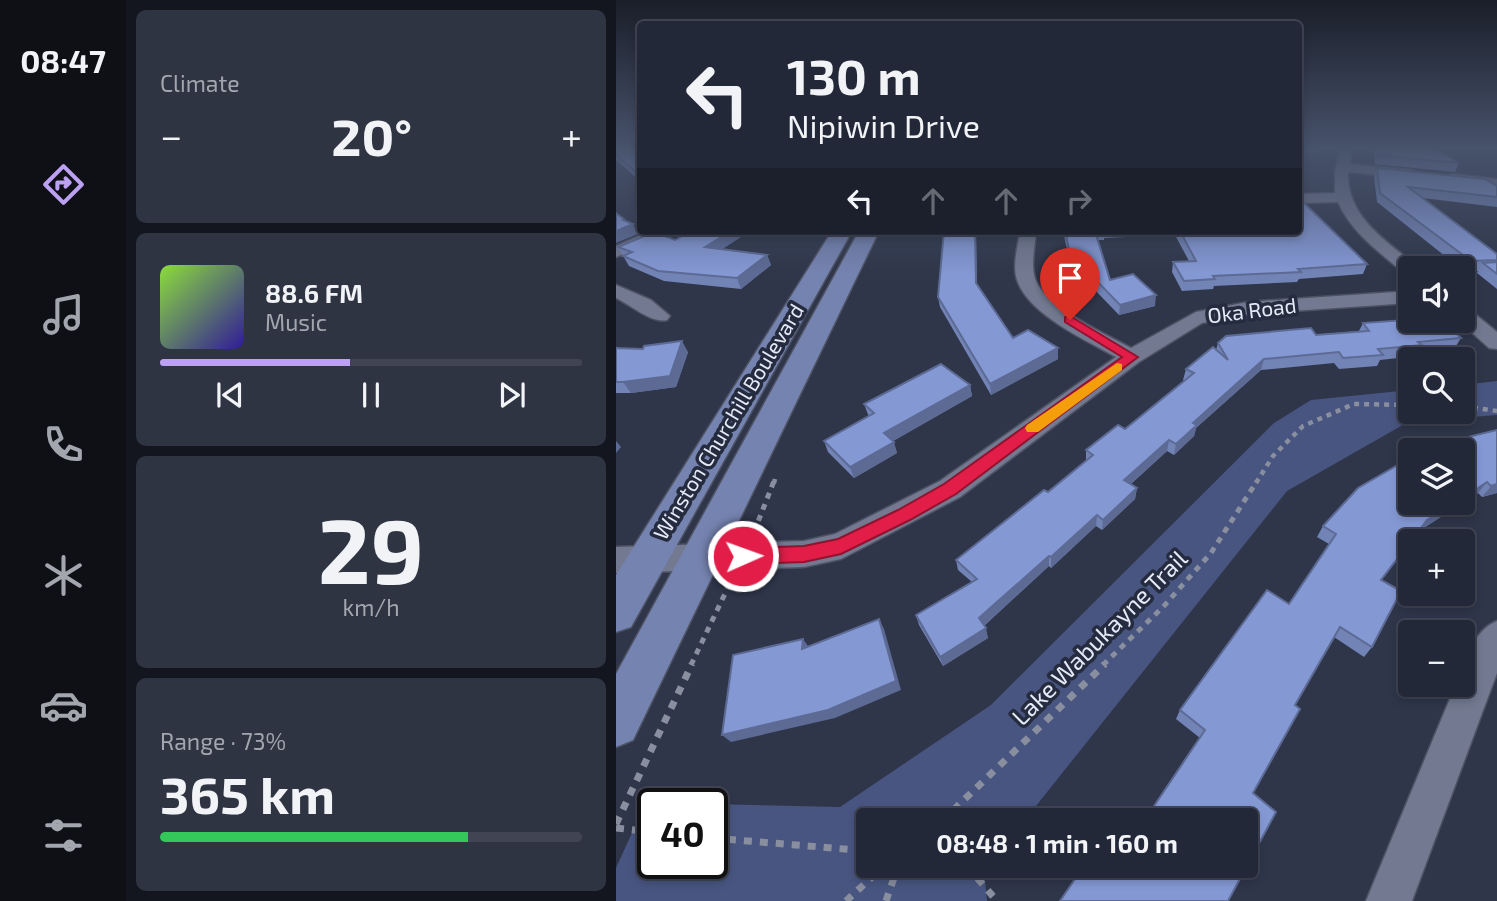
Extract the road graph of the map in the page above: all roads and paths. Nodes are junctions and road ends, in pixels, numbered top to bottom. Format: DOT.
graph roads {
  1 [pos="1343,190"];
  2 [pos="1343,197"];
  3 [pos="1302,199"];
  4 [pos="656,235"];
  5 [pos="839,235"];
  6 [pos="867,235"];
  7 [pos="1028,235"];
  8 [pos="616,252"];
  9 [pos="1398,258"];
  10 [pos="616,291"];
  11 [pos="1398,298"];
  12 [pos="660,316"];
  13 [pos="1475,324"];
  14 [pos="1497,343"];
  15 [pos="1131,357"];
  16 [pos="1398,405"];
  17 [pos="1475,408"];
  18 [pos="1497,411"];
  19 [pos="701,558"];
  20 [pos="632,559"];
  21 [pos="719,606"];
  22 [pos="616,613"];
  23 [pos="1497,637"];
  24 [pos="616,723"];
  25 [pos="955,808"];
  26 [pos="616,826"];
  27 [pos="637,829"];
  28 [pos="728,840"];
  29 [pos="856,852"];
  30 [pos="871,878"];
  31 [pos="894,878"];
  32 [pos="977,878"];
  33 [pos="846,901"];
  34 [pos="886,901"];
  35 [pos="997,901"];
  36 [pos="1389,901"];
  1 -- 2 [label="street"];
  2 -- 3 [label="street"];
  2 -- 9 [label="street"];
  4 -- 8 [label="street"];
  5 -- 20 [label="main road, Winston Churchill Boulevard"];
  6 -- 19 [label="main road, Winston Churchill Boulevard"];
  7 -- 15 [label="street"];
  10 -- 12 [label="street"];
  11 -- 15 [label="street, Oka Road"];
  13 -- 14 [label="street"];
  15 -- 19 [label="street, Oka Road"];
  16 -- 25 [label="path, Lake Wabukayne Trail"];
  17 -- 18 [label="path"];
  19 -- 20 [label="street, Oka Road"];
  19 -- 24 [label="main road, Winston Churchill Boulevard"];
  20 -- 22 [label="main road, Winston Churchill Boulevard"];
  21 -- 26 [label="path"];
  23 -- 36 [label="street"];
  26 -- 27 [label="path"];
  28 -- 29 [label="path"];
  30 -- 33 [label="path"];
  31 -- 34 [label="path"];
  32 -- 35 [label="path"];
}
